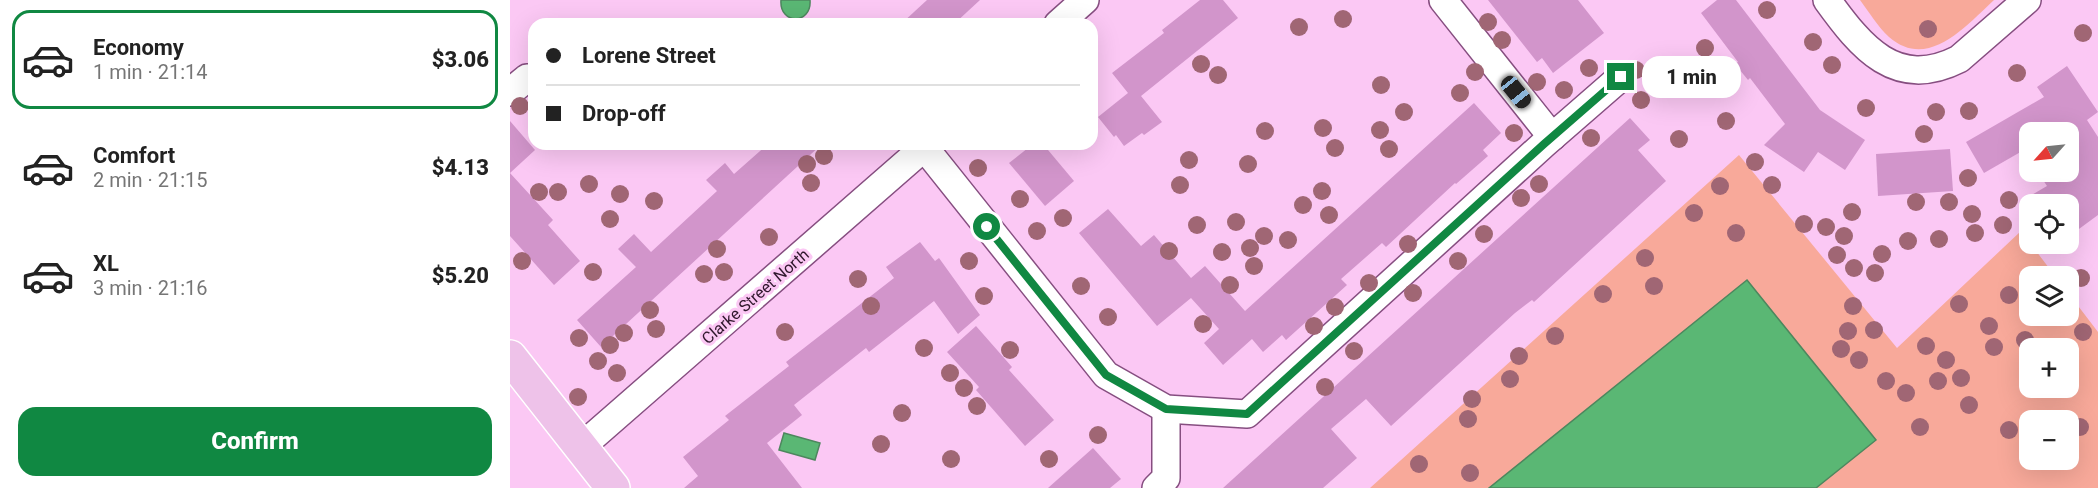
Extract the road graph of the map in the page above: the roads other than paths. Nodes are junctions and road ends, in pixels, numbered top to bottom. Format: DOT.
graph roads {
  1 [pos="1084,0"];
  2 [pos="1443,0"];
  3 [pos="1827,0"];
  4 [pos="2027,0"];
  5 [pos="1064,18"];
  6 [pos="1621,77"];
  7 [pos="1552,137"];
  8 [pos="921,150"];
  9 [pos="929,150"];
  10 [pos="510,357"];
  11 [pos="1166,409"];
  12 [pos="581,447"];
  13 [pos="605,485"];
  14 [pos="1156,488"];
  1 -- 5 [label="street"];
  2 -- 7 [label="street"];
  3 -- 4 [label="street"];
  6 -- 7 [label="street"];
  7 -- 11 [label="street"];
  8 -- 12 [label="street, Clarke Street North"];
  9 -- 11 [label="street"];
  10 -- 12 [label="main road"];
  11 -- 14 [label="street"];
  12 -- 13 [label="main road"];
}
